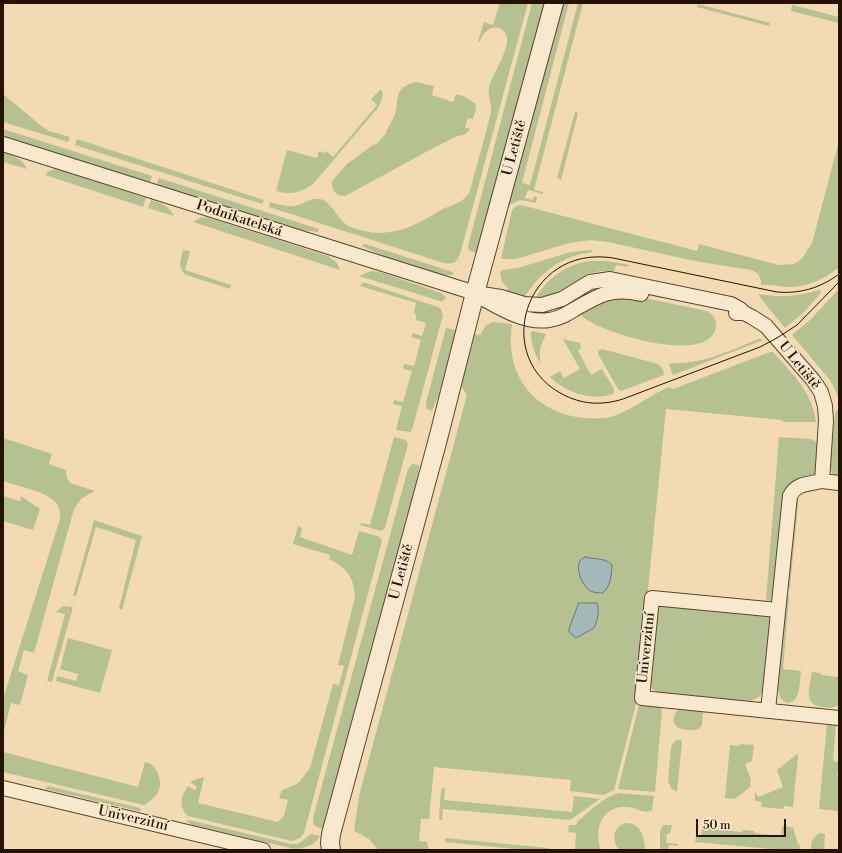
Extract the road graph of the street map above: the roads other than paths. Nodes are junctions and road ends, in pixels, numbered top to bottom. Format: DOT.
graph roads {
  1 [pos="554,3"];
  2 [pos="3,144"];
  3 [pos="475,293"];
  4 [pos="822,481"];
  5 [pos="839,483"];
  6 [pos="778,610"];
  7 [pos="768,710"];
  8 [pos="839,718"];
  9 [pos="3,788"];
  10 [pos="263,850"];
  11 [pos="331,850"];
  1 -- 3 [label="street, U Letiště"];
  2 -- 3 [label="street, Podnikatelská"];
  3 -- 4 [label="street, U Letiště"];
  3 -- 11 [label="street, U Letiště"];
  4 -- 5 [label="street"];
  4 -- 6 [label="street"];
  6 -- 7 [label="street"];
  6 -- 7 [label="street, Univerzitní"];
  7 -- 8 [label="street, Univerzitní"];
  9 -- 10 [label="street, Univerzitní"];
}
